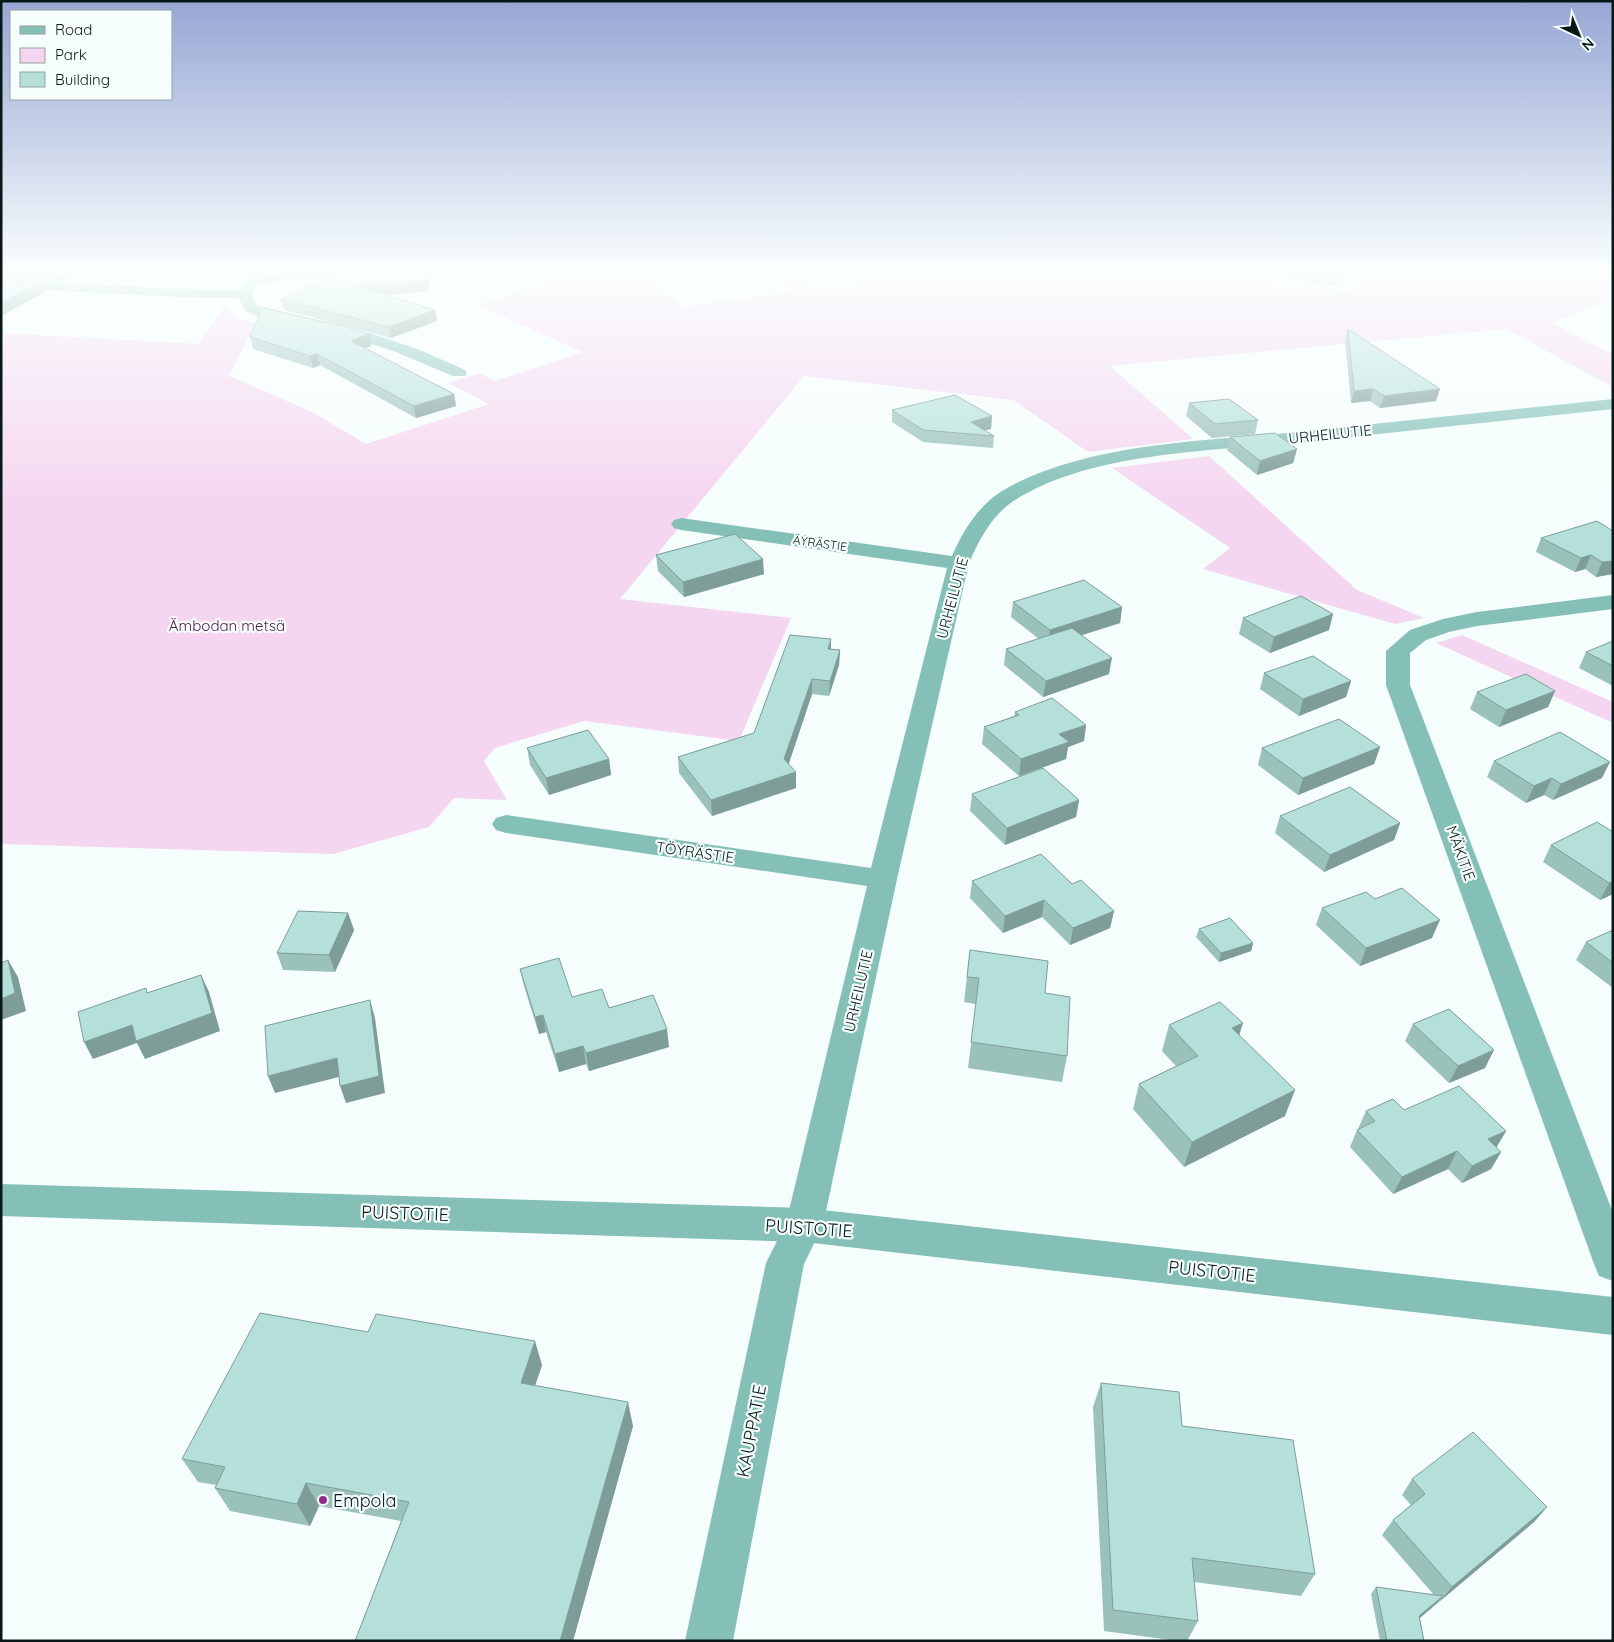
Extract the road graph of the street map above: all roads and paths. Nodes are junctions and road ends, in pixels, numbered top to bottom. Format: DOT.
graph roads {
  1 [pos="396,348"];
  2 [pos="459,373"];
  3 [pos="1613,404"];
  4 [pos="681,524"];
  5 [pos="959,563"];
  6 [pos="1613,602"];
  7 [pos="506,824"];
  8 [pos="883,879"];
  9 [pos="1,1200"];
  10 [pos="804,1225"];
  11 [pos="1613,1264"];
  12 [pos="1613,1316"];
  13 [pos="709,1641"];
  1 -- 2 [label="street"];
  3 -- 5 [label="street, URHEILUTIE"];
  4 -- 5 [label="street, ÄYRÄSTIE"];
  5 -- 8 [label="street, URHEILUTIE"];
  6 -- 11 [label="street, MÄKITIE"];
  7 -- 8 [label="street, TÖYRÄSTIE"];
  8 -- 10 [label="street, URHEILUTIE"];
  9 -- 10 [label="street, PUISTOTIE"];
  10 -- 12 [label="street, PUISTOTIE"];
  10 -- 13 [label="street, KAUPPATIE"];
}
